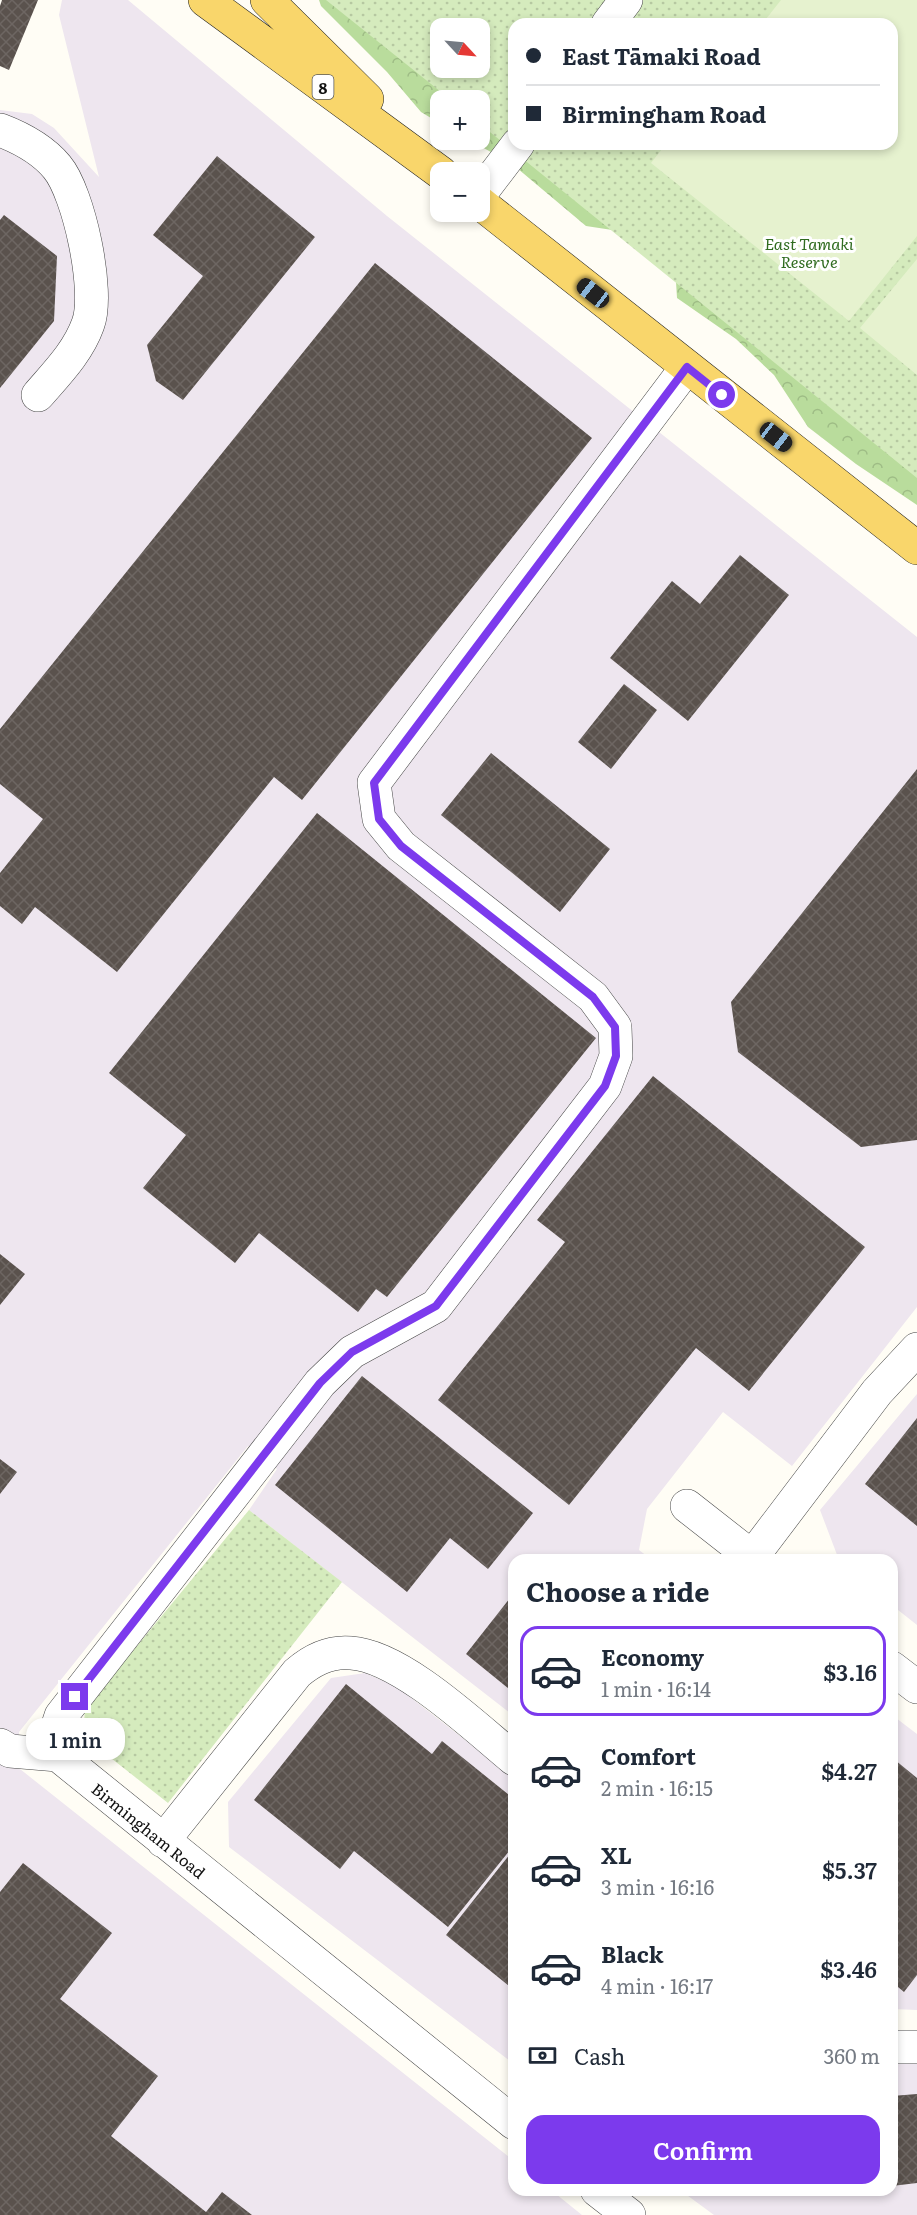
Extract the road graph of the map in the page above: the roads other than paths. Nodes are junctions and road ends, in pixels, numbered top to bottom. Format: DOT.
graph roads {
  1 [pos="267,0"];
  2 [pos="626,0"];
  3 [pos="204,1"];
  4 [pos="612,18"];
  5 [pos="0,130"];
  6 [pos="513,150"];
  7 [pos="430,162"];
  8 [pos="430,165"];
  9 [pos="490,181"];
  10 [pos="490,211"];
  11 [pos="687,367"];
  12 [pos="38,395"];
  13 [pos="917,548"];
  14 [pos="917,1349"];
  15 [pos="687,1506"];
  16 [pos="749,1554"];
  17 [pos="757,1554"];
  18 [pos="898,1673"];
  19 [pos="917,1687"];
  20 [pos="0,1745"];
  21 [pos="508,1754"];
  22 [pos="58,1755"];
  23 [pos="163,1841"];
  24 [pos="898,2047"];
  25 [pos="917,2047"];
  26 [pos="508,2118"];
  27 [pos="605,2196"];
  28 [pos="629,2215"];
  1 -- 7 [label="main road, 8"];
  2 -- 4 [label="street"];
  3 -- 8 [label="main road, 8"];
  5 -- 12 [label="street"];
  6 -- 9 [label="street"];
  10 -- 11 [label="main road"];
  11 -- 13 [label="main road"];
  11 -- 22 [label="street"];
  14 -- 17 [label="street"];
  15 -- 16 [label="street"];
  18 -- 19 [label="street"];
  20 -- 22 [label="street"];
  21 -- 23 [label="street"];
  22 -- 23 [label="street, Birmingham Road"];
  23 -- 26 [label="street, Birmingham Road"];
  24 -- 25 [label="street"];
  27 -- 28 [label="street"];
}
